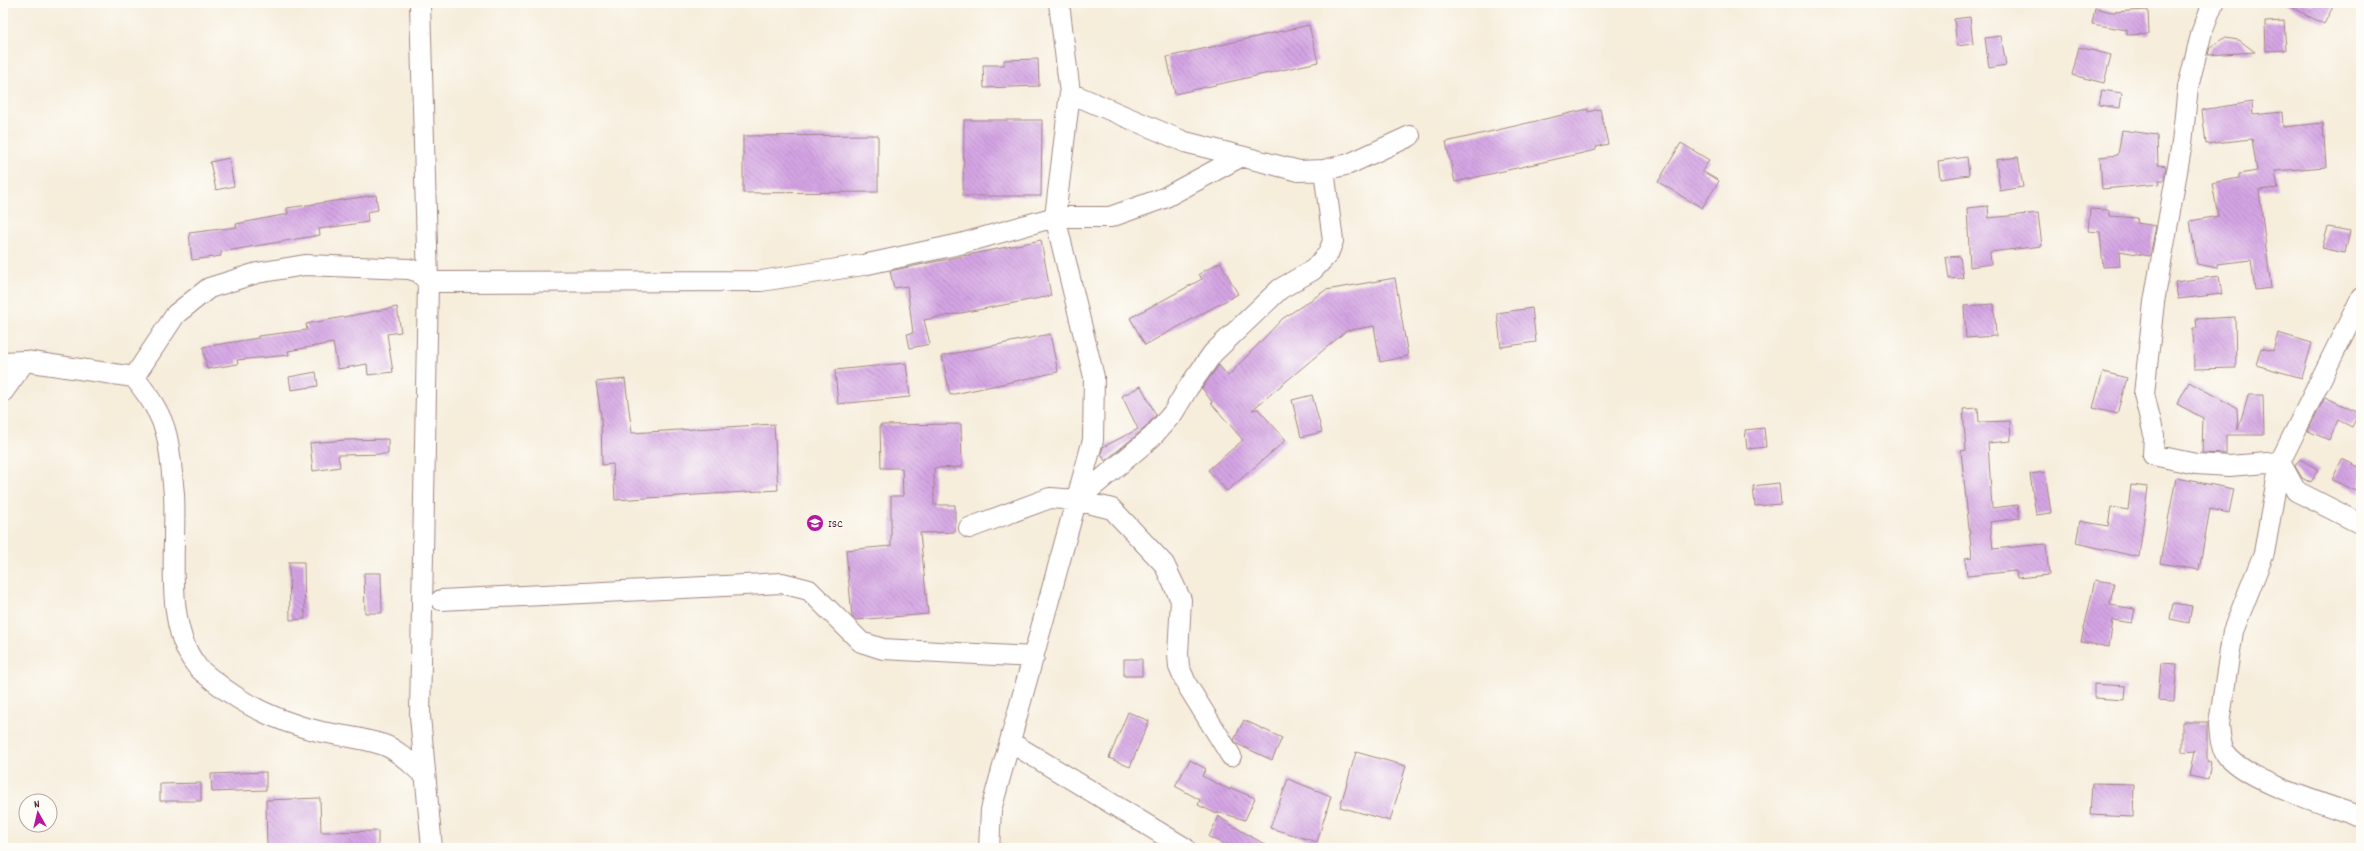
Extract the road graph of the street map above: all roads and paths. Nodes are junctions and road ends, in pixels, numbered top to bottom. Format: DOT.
graph roads {
  1 [pos="420,3"];
  2 [pos="1059,3"];
  3 [pos="2213,3"];
  4 [pos="1070,93"];
  5 [pos="1410,136"];
  6 [pos="1240,157"];
  7 [pos="1324,170"];
  8 [pos="1055,217"];
  9 [pos="428,282"];
  10 [pos="2361,298"];
  11 [pos="25,361"];
  12 [pos="3,362"];
  13 [pos="134,377"];
  14 [pos="3,392"];
  15 [pos="2280,462"];
  16 [pos="1077,500"];
  17 [pos="2361,524"];
  18 [pos="969,528"];
  19 [pos="422,572"];
  20 [pos="442,600"];
  21 [pos="421,636"];
  22 [pos="1034,657"];
  23 [pos="1010,742"];
  24 [pos="1231,756"];
  25 [pos="425,776"];
  26 [pos="2361,817"];
  27 [pos="432,848"];
  28 [pos="989,848"];
  29 [pos="1185,848"];
  1 -- 9 [label="street"];
  2 -- 4 [label="street"];
  3 -- 15 [label="street"];
  4 -- 6 [label="street"];
  4 -- 8 [label="street"];
  5 -- 7 [label="street"];
  6 -- 7 [label="street"];
  6 -- 8 [label="street"];
  7 -- 16 [label="street"];
  8 -- 9 [label="street"];
  8 -- 16 [label="street"];
  9 -- 13 [label="street"];
  9 -- 19 [label="street"];
  10 -- 15 [label="street"];
  11 -- 12 [label="street"];
  11 -- 13 [label="street"];
  11 -- 14 [label="street"];
  13 -- 25 [label="street"];
  15 -- 17 [label="street"];
  15 -- 26 [label="street"];
  16 -- 18 [label="street"];
  16 -- 22 [label="street"];
  16 -- 24 [label="street"];
  19 -- 20 [label="street"];
  19 -- 21 [label="street"];
  20 -- 21 [label="street"];
  20 -- 22 [label="street"];
  21 -- 25 [label="street"];
  22 -- 23 [label="street"];
  23 -- 28 [label="street"];
  23 -- 29 [label="street"];
  25 -- 27 [label="street"];
}
